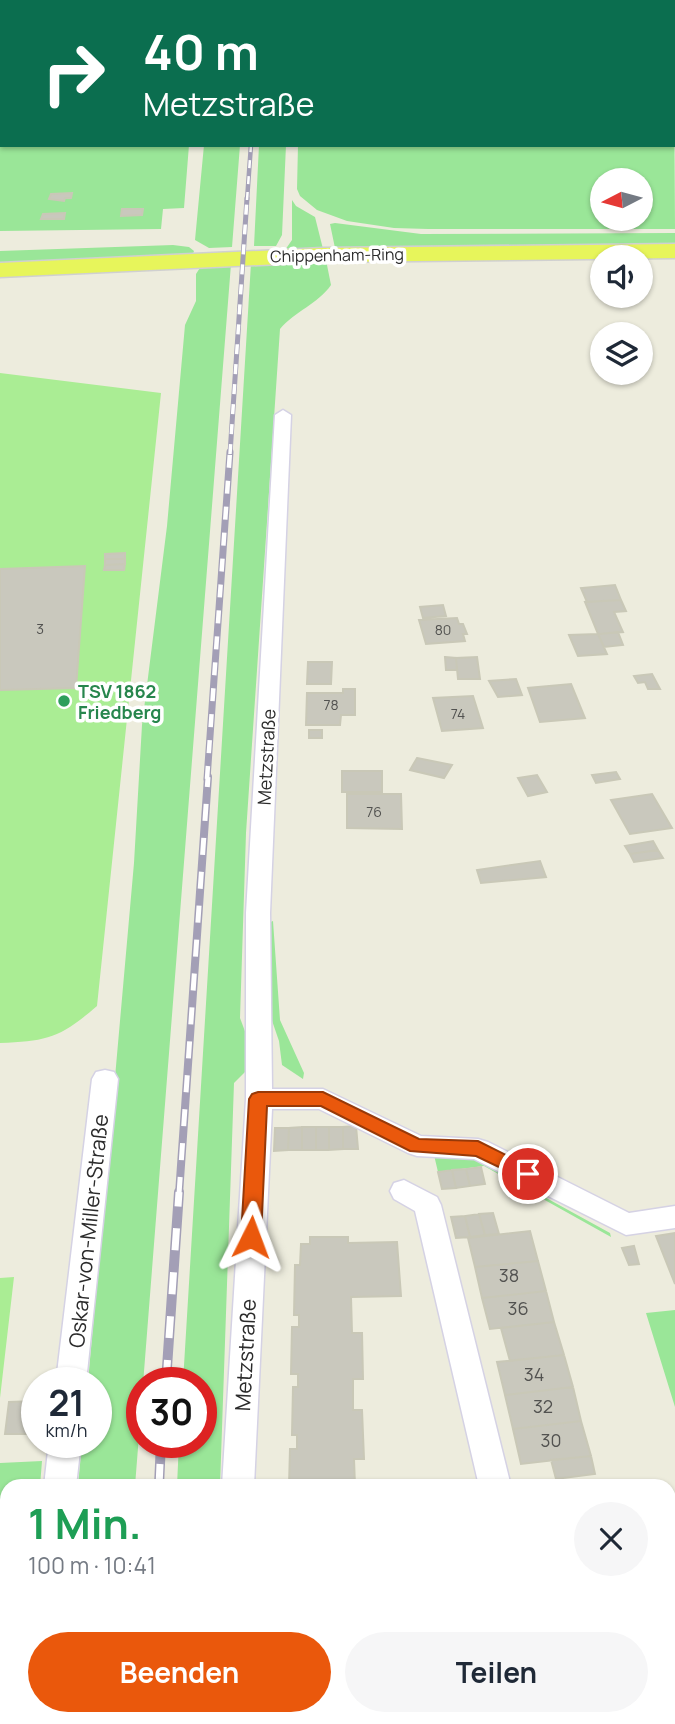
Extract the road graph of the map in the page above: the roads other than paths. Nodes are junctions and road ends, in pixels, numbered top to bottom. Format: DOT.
graph roads {
  1 [pos="675,251"];
  2 [pos="0,270"];
  3 [pos="283,415"];
  4 [pos="105,1079"];
  5 [pos="258,1099"];
  6 [pos="404,1191"];
  7 [pos="675,1217"];
  8 [pos="73,1367"];
  9 [pos="63,1458"];
  10 [pos="61,1479"];
  11 [pos="238,1479"];
  12 [pos="493,1479"];
  1 -- 2 [label="main road, Chippenham-Ring"];
  3 -- 5 [label="street, Metzstraße"];
  4 -- 8 [label="street, Oskar-von-Miller-Straße"];
  5 -- 7 [label="street"];
  5 -- 11 [label="street, Metzstraße"];
  6 -- 12 [label="street"];
  9 -- 10 [label="street"];
}
